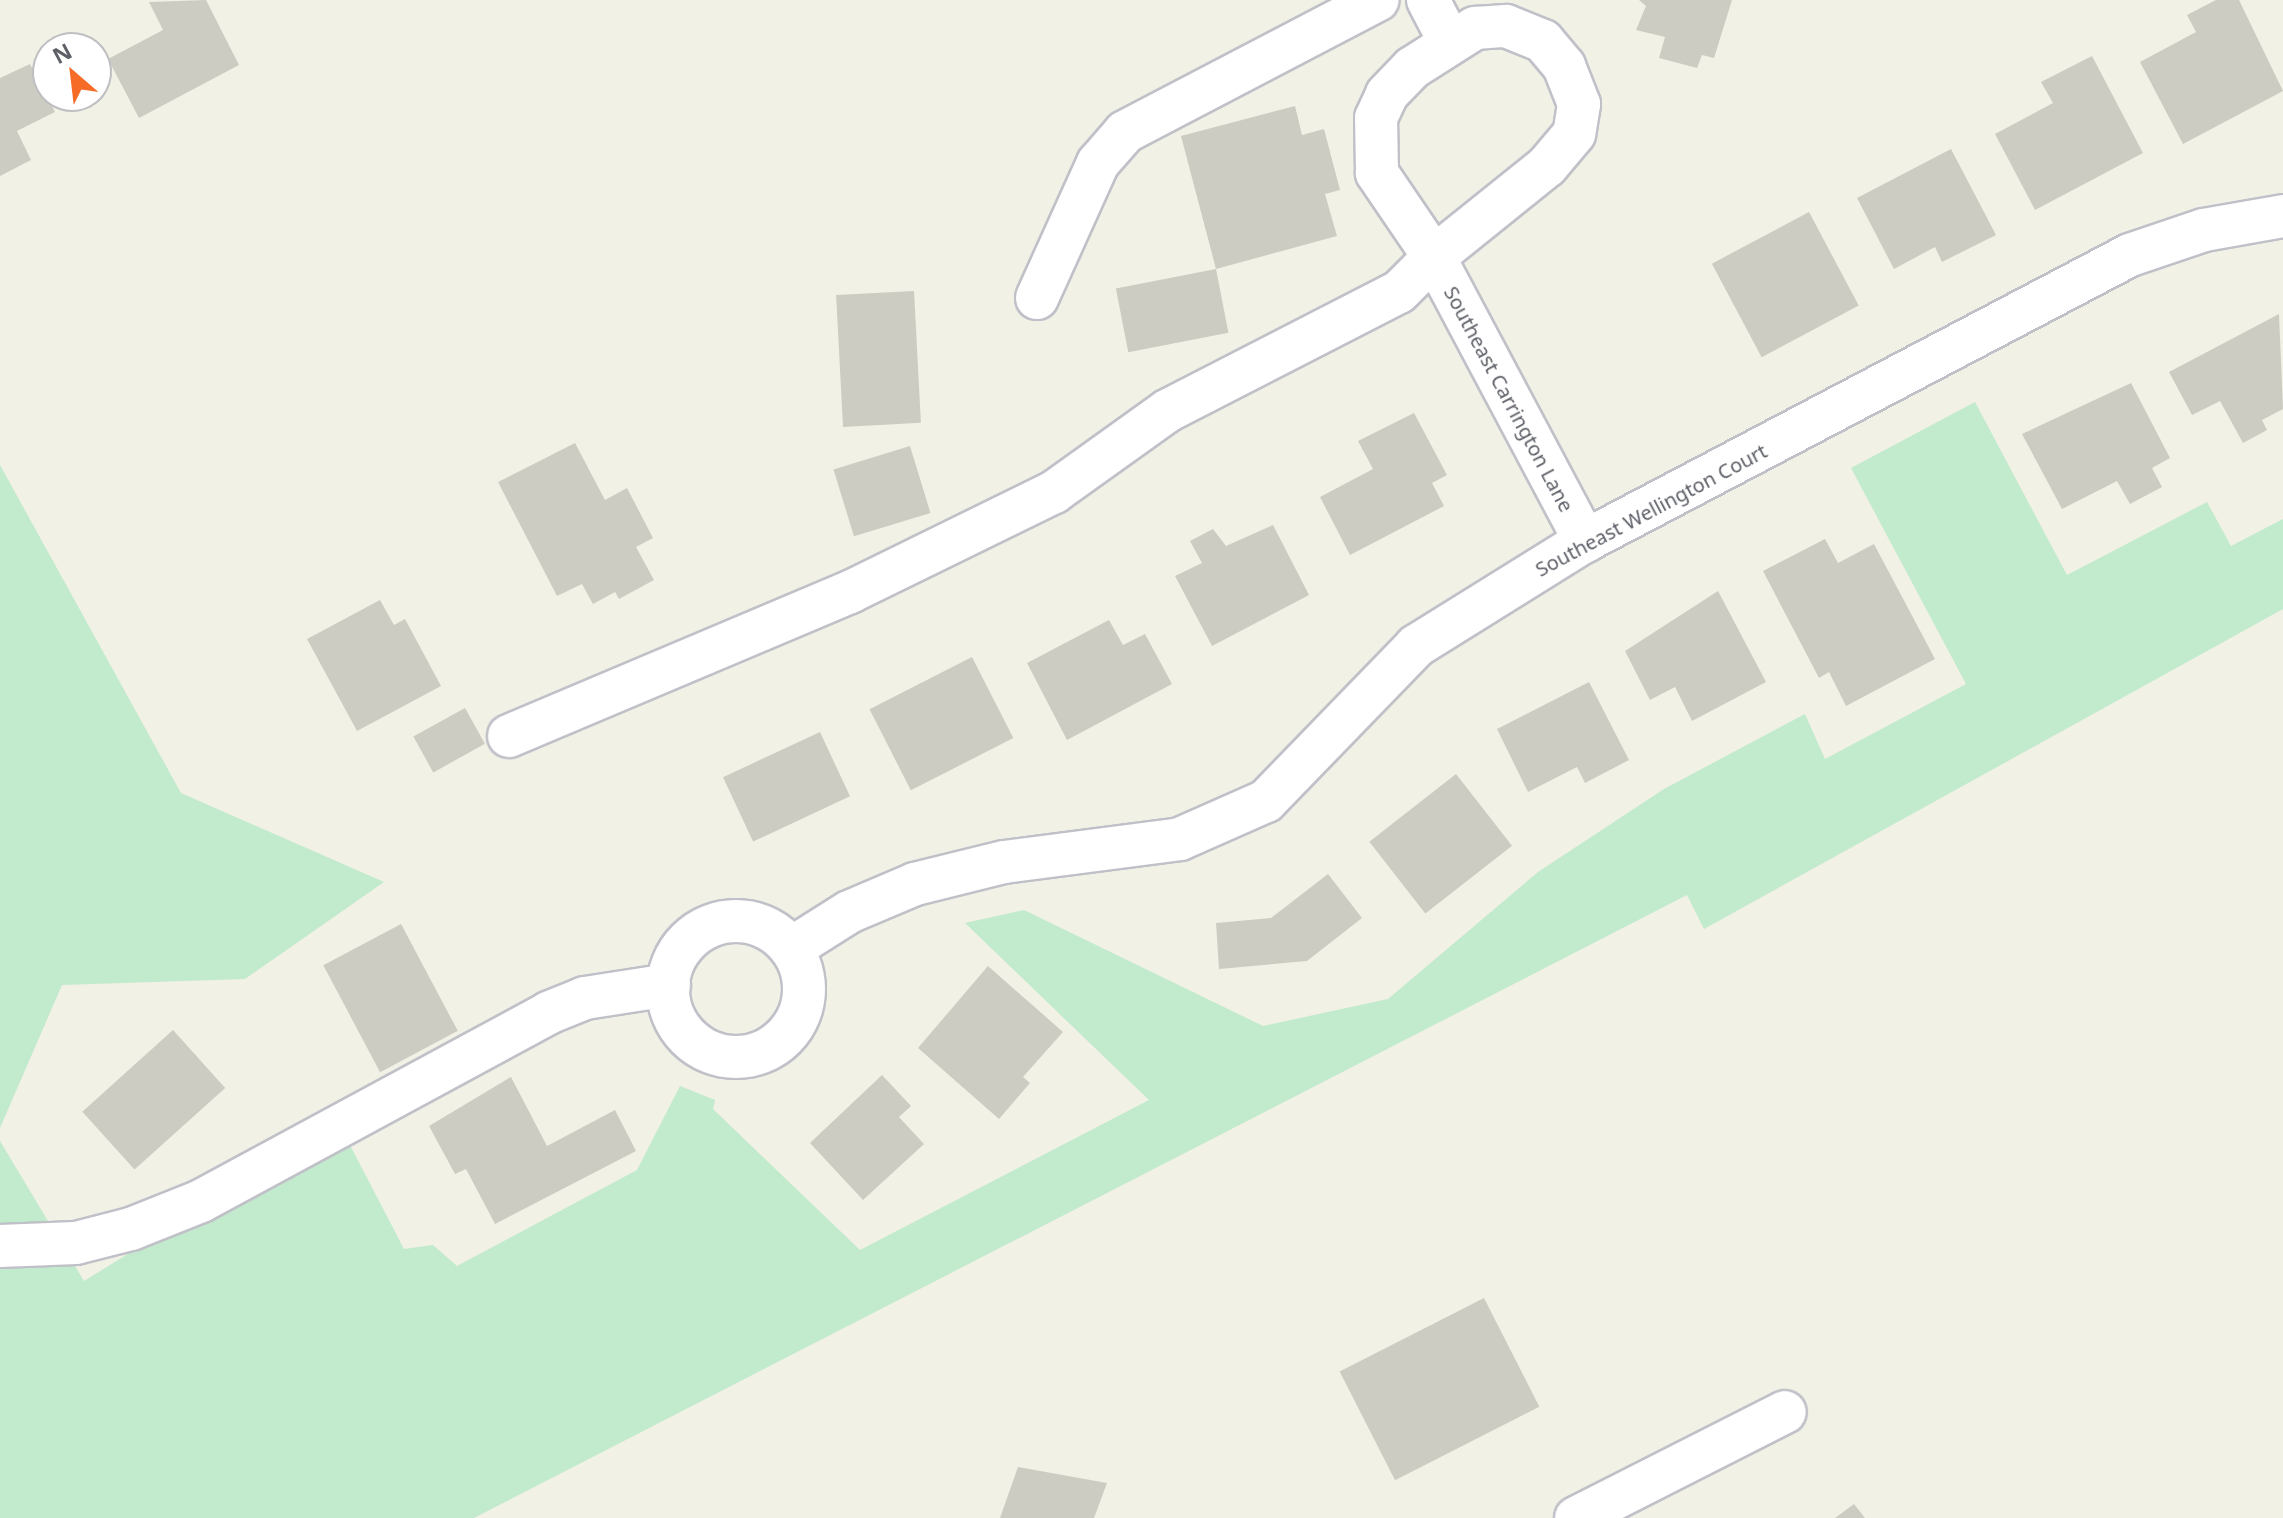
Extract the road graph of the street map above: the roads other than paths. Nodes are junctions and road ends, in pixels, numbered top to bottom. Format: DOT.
graph roads {
  1 [pos="1378,0"];
  2 [pos="1428,0"];
  3 [pos="1450,42"];
  4 [pos="2283,216"];
  5 [pos="1434,257"];
  6 [pos="1037,298"];
  7 [pos="1585,541"];
  8 [pos="509,736"];
  9 [pos="792,948"];
  10 [pos="669,985"];
  11 [pos="0,1246"];
  12 [pos="1785,1412"];
  13 [pos="1576,1518"];
  1 -- 6 [label="street"];
  2 -- 3 [label="street"];
  3 -- 5 [label="street, Southeast Carrington Lane"];
  3 -- 5 [label="street, Southeast Carrington Lane"];
  4 -- 7 [label="street, Southeast Wellington Court"];
  5 -- 7 [label="street, Southeast Carrington Lane"];
  5 -- 8 [label="street"];
  7 -- 9 [label="street, Southeast Wellington Court"];
  9 -- 10 [label="street"];
  9 -- 10 [label="street"];
  10 -- 11 [label="street"];
  12 -- 13 [label="street"];
}
